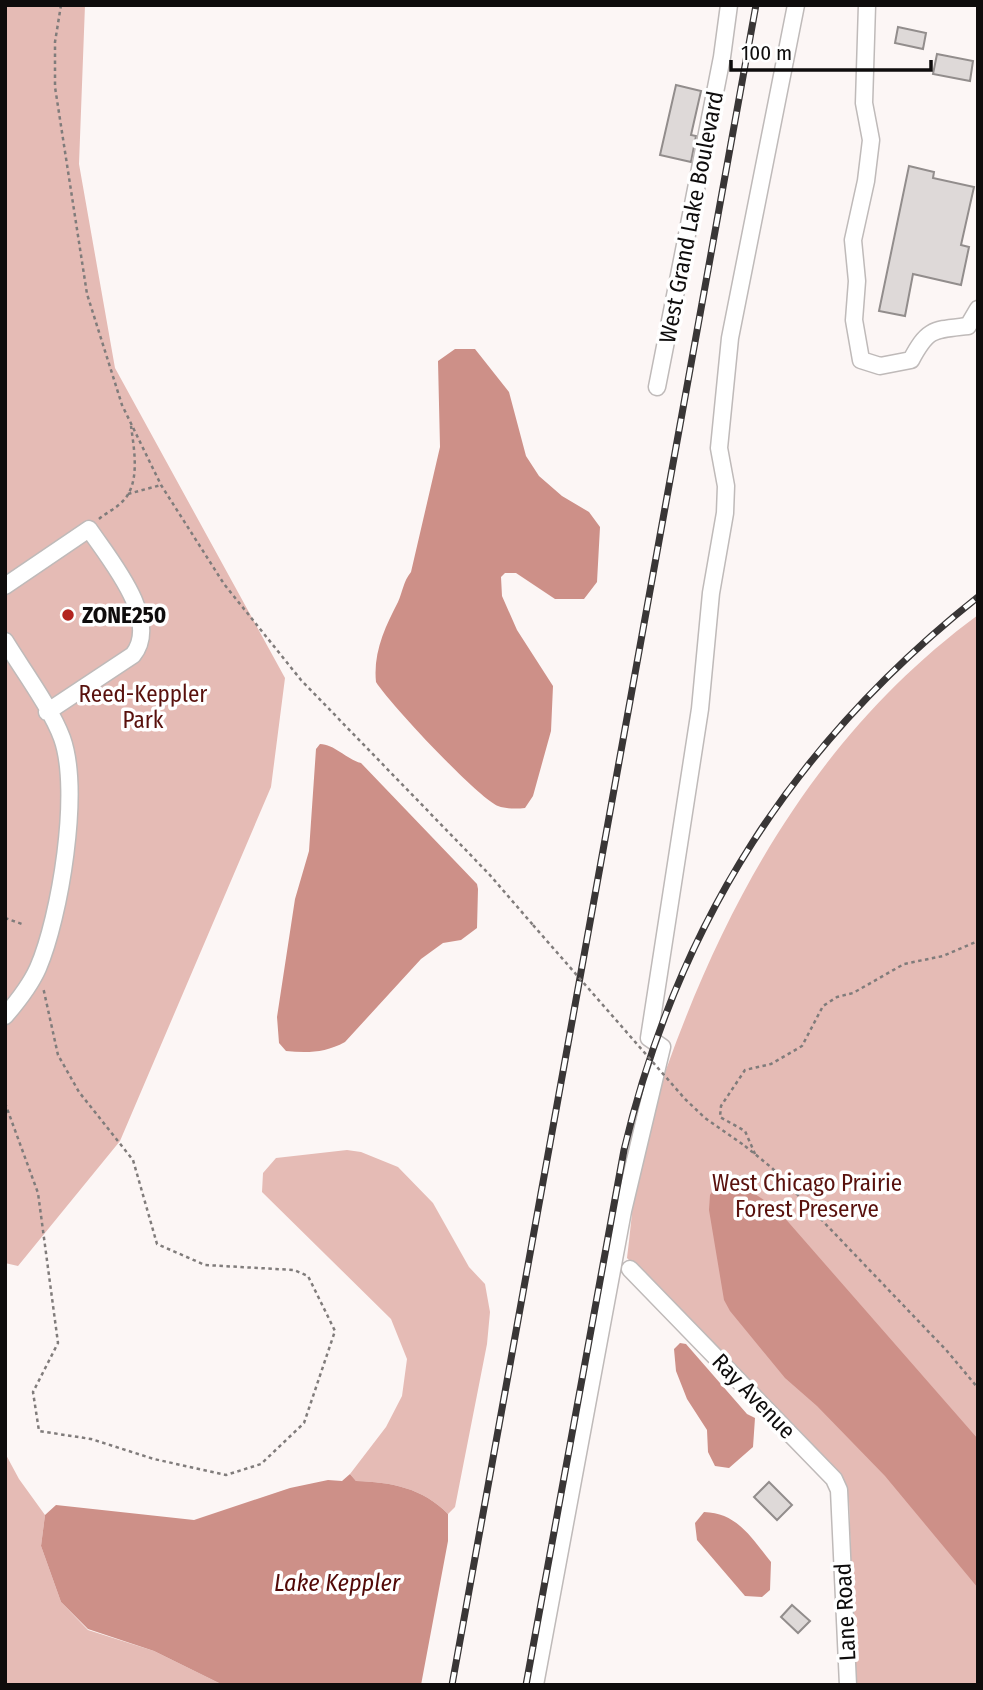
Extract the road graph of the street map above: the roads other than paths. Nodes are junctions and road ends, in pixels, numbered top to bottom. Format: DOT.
graph roads {
  1 [pos="729,5"];
  2 [pos="796,5"];
  3 [pos="867,5"];
  4 [pos="978,309"];
  5 [pos="657,387"];
  6 [pos="6,582"];
  7 [pos="5,641"];
  8 [pos="47,712"];
  9 [pos="5,1016"];
  10 [pos="630,1269"];
  11 [pos="841,1539"];
  12 [pos="536,1685"];
  13 [pos="848,1685"];
  1 -- 5 [label="street, West Grand Lake Boulevard"];
  2 -- 12 [label="street"];
  3 -- 4 [label="street"];
  6 -- 8 [label="street"];
  7 -- 8 [label="street"];
  8 -- 9 [label="street"];
  10 -- 11 [label="street, Ray Avenue"];
  11 -- 13 [label="street, Lane Road"];
}
